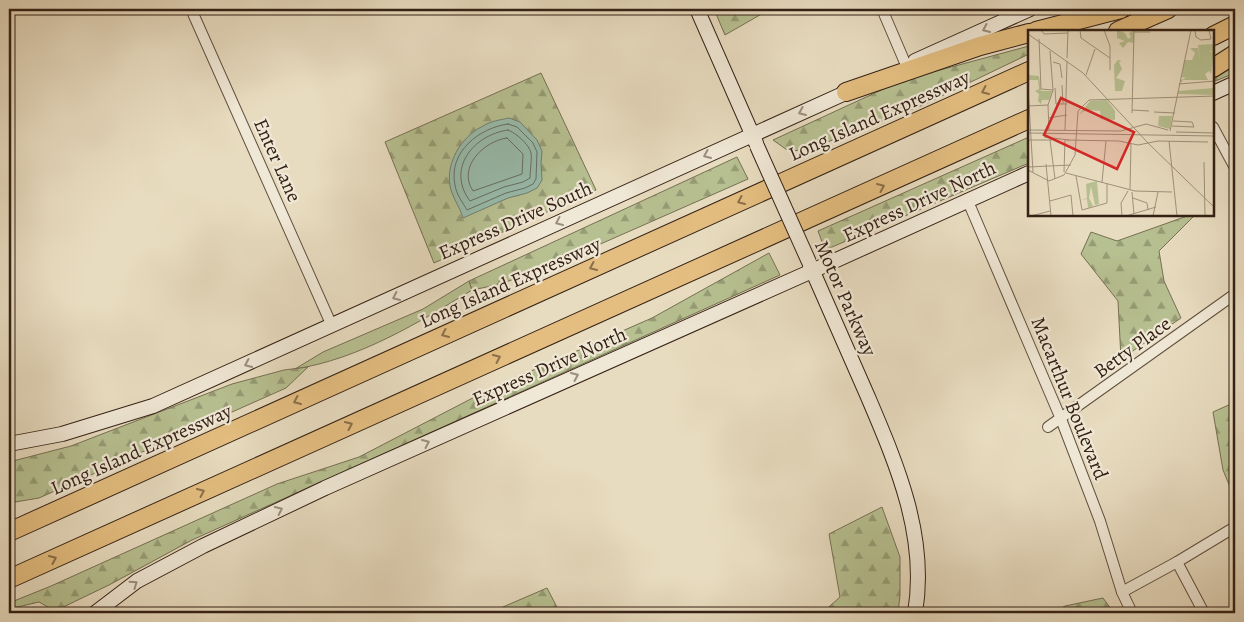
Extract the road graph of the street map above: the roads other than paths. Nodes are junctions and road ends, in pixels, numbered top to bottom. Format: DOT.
graph roads {
  1 [pos="191,9"];
  2 [pos="697,9"];
  3 [pos="882,9"];
  4 [pos="1030,9"];
  5 [pos="1120,9"];
  6 [pos="1168,9"];
  7 [pos="1235,25"];
  8 [pos="1040,30"];
  9 [pos="1120,30"];
  10 [pos="1028,33"];
  11 [pos="1214,36"];
  12 [pos="1235,54"];
  13 [pos="906,65"];
  14 [pos="1214,67"];
  15 [pos="1028,71"];
  16 [pos="1235,83"];
  17 [pos="846,92"];
  18 [pos="1214,93"];
  19 [pos="1028,119"];
  20 [pos="1214,129"];
  21 [pos="754,141"];
  22 [pos="1235,168"];
  23 [pos="1028,172"];
  24 [pos="968,200"];
  25 [pos="811,267"];
  26 [pos="1235,294"];
  27 [pos="332,326"];
  28 [pos="1061,419"];
  29 [pos="1048,427"];
  30 [pos="9,444"];
  31 [pos="1235,527"];
  32 [pos="9,532"];
  33 [pos="1177,562"];
  34 [pos="9,579"];
  35 [pos="1122,592"];
  36 [pos="95,613"];
  37 [pos="916,613"];
  38 [pos="1132,613"];
  39 [pos="1204,613"];
  1 -- 27 [label="street, Enter Lane"];
  2 -- 21 [label="main road, Motor Parkway"];
  3 -- 13 [label="street"];
  4 -- 13 [label="main road, Express Drive South, one-way"];
  5 -- 8 [label="highway"];
  6 -- 9 [label="highway"];
  7 -- 11 [label="highway"];
  10 -- 17 [label="highway"];
  12 -- 14 [label="highway"];
  13 -- 17 [label="main road, Express Drive South"];
  15 -- 32 [label="highway, Long Island Expressway, one-way"];
  16 -- 18 [label="main road"];
  17 -- 21 [label="main road, Express Drive South, one-way"];
  34 -- 19 [label="highway, one-way"];
  20 -- 22 [label="street"];
  21 -- 25 [label="main road, Motor Parkway, bridge"];
  21 -- 27 [label="main road, Express Drive South, one-way"];
  23 -- 24 [label="main road, Express Drive North"];
  24 -- 25 [label="main road, Express Drive North"];
  24 -- 28 [label="street, Macarthur Boulevard"];
  36 -- 25 [label="main road, Express Drive North, one-way"];
  25 -- 37 [label="main road, Motor Parkway"];
  26 -- 28 [label="street, Betty Place"];
  27 -- 30 [label="main road, Express Drive South, one-way"];
  28 -- 29 [label="street, Betty Place"];
  28 -- 35 [label="street, Macarthur Boulevard"];
  31 -- 33 [label="street"];
  33 -- 35 [label="street"];
  33 -- 39 [label="street"];
  35 -- 38 [label="street, Macarthur Boulevard"];
}
